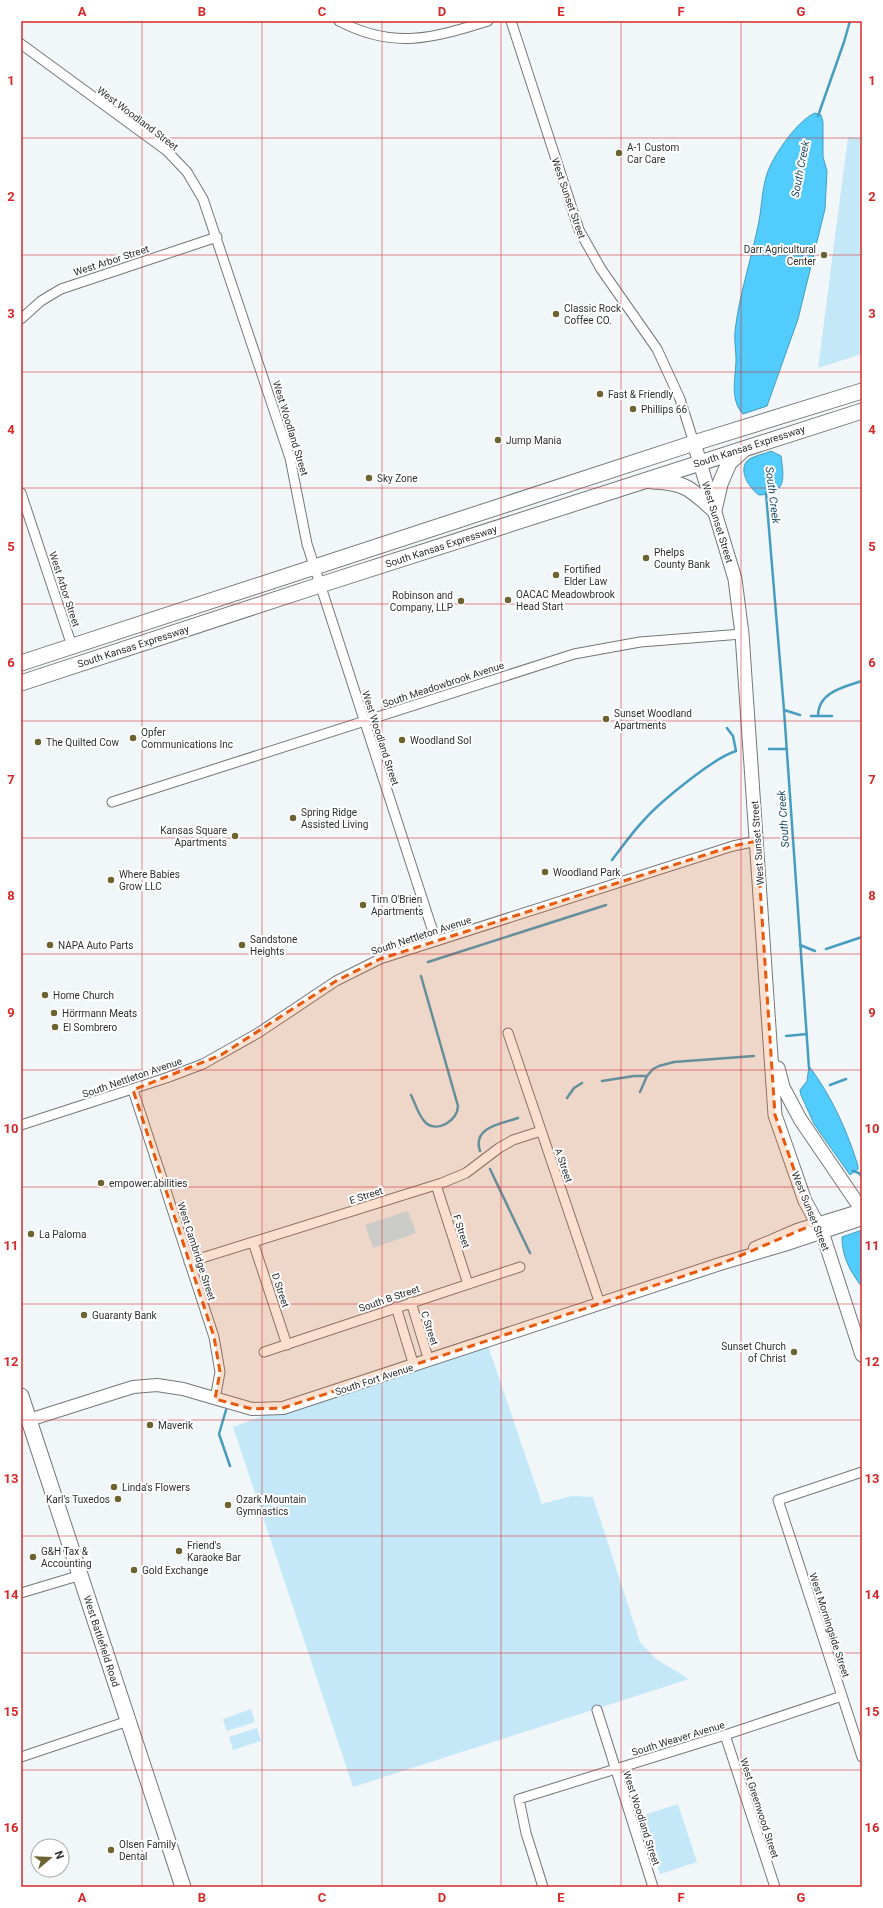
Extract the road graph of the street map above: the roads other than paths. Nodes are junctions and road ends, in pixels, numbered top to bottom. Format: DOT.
graph roads {
  1 [pos="339,21"];
  2 [pos="488,21"];
  3 [pos="511,21"];
  4 [pos="21,44"];
  5 [pos="217,236"];
  6 [pos="21,319"];
  7 [pos="862,391"];
  8 [pos="862,411"];
  9 [pos="694,444"];
  10 [pos="745,447"];
  11 [pos="700,462"];
  12 [pos="644,480"];
  13 [pos="21,493"];
  14 [pos="714,510"];
  15 [pos="314,567"];
  16 [pos="320,585"];
  17 [pos="742,634"];
  18 [pos="72,646"];
  19 [pos="21,663"];
  20 [pos="21,683"];
  21 [pos="364,721"];
  22 [pos="112,802"];
  23 [pos="757,841"];
  24 [pos="436,941"];
  25 [pos="508,1033"];
  26 [pos="770,1041"];
  27 [pos="132,1090"];
  28 [pos="21,1125"];
  29 [pos="541,1131"];
  30 [pos="436,1184"];
  31 [pos="862,1212"];
  32 [pos="819,1228"];
  33 [pos="253,1242"];
  34 [pos="189,1262"];
  35 [pos="520,1266"];
  36 [pos="468,1284"];
  37 [pos="411,1302"];
  38 [pos="600,1304"];
  39 [pos="396,1308"];
  40 [pos="287,1345"];
  41 [pos="264,1352"];
  42 [pos="862,1355"];
  43 [pos="429,1361"];
  44 [pos="414,1366"];
  45 [pos="21,1396"];
  46 [pos="215,1399"];
  47 [pos="25,1422"];
  48 [pos="862,1472"];
  49 [pos="81,1575"];
  50 [pos="21,1593"];
  51 [pos="842,1696"];
  52 [pos="597,1710"];
  53 [pos="128,1721"];
  54 [pos="725,1736"];
  55 [pos="21,1757"];
  56 [pos="862,1757"];
  57 [pos="615,1769"];
  58 [pos="183,1887"];
  59 [pos="543,1887"];
  60 [pos="653,1887"];
  61 [pos="775,1887"];
  1 -- 2 [label="street"];
  3 -- 9 [label="street, West Sunset Street"];
  4 -- 5 [label="street, West Woodland Street"];
  5 -- 6 [label="street, West Arbor Street"];
  5 -- 15 [label="street, West Woodland Street"];
  7 -- 9 [label="main road, South Kansas Expressway"];
  8 -- 10 [label="main road, South Kansas Expressway"];
  9 -- 11 [label="main road, West Sunset Street"];
  9 -- 15 [label="main road, South Kansas Expressway"];
  10 -- 11 [label="main road, South Kansas Expressway"];
  10 -- 14 [label="main road"];
  11 -- 12 [label="main road, South Kansas Expressway"];
  11 -- 14 [label="main road, West Sunset Street"];
  12 -- 14 [label="main road"];
  12 -- 16 [label="main road, South Kansas Expressway"];
  13 -- 18 [label="street, West Arbor Street"];
  14 -- 17 [label="main road, West Sunset Street"];
  15 -- 16 [label="street, West Woodland Street"];
  15 -- 18 [label="main road, South Kansas Expressway"];
  16 -- 20 [label="main road, South Kansas Expressway"];
  16 -- 21 [label="street, West Woodland Street"];
  17 -- 21 [label="street, South Meadowbrook Avenue"];
  17 -- 23 [label="main road, West Sunset Street"];
  18 -- 19 [label="main road, South Kansas Expressway"];
  21 -- 22 [label="street, South Meadowbrook Avenue"];
  21 -- 24 [label="street, West Woodland Street"];
  23 -- 24 [label="street, South Nettleton Avenue"];
  23 -- 26 [label="main road, West Sunset Street"];
  24 -- 27 [label="street, South Nettleton Avenue"];
  25 -- 29 [label="street, A Street"];
  26 -- 31 [label="main road, West Sunset Street"];
  26 -- 32 [label="main road, West Sunset Street"];
  27 -- 28 [label="street, South Nettleton Avenue"];
  27 -- 34 [label="street, West Cambridge Street"];
  29 -- 30 [label="street, E Street"];
  29 -- 38 [label="street, A Street"];
  30 -- 33 [label="street, E Street"];
  30 -- 36 [label="street, F Street"];
  31 -- 32 [label="street, South Fort Avenue"];
  32 -- 38 [label="street, South Fort Avenue"];
  32 -- 42 [label="main road, West Sunset Street"];
  33 -- 34 [label="street, E Street"];
  33 -- 40 [label="street, D Street"];
  34 -- 46 [label="street, West Cambridge Street"];
  35 -- 36 [label="street, South B Street"];
  36 -- 37 [label="street, South B Street"];
  37 -- 39 [label="street, South B Street"];
  37 -- 43 [label="street, C Street"];
  38 -- 43 [label="street, South Fort Avenue"];
  39 -- 40 [label="street, South B Street"];
  39 -- 44 [label="street"];
  40 -- 41 [label="street, South B Street"];
  43 -- 44 [label="street, South Fort Avenue"];
  44 -- 46 [label="street, South Fort Avenue"];
  45 -- 47 [label="main road, West Battlefield Road"];
  46 -- 47 [label="street, South Fort Avenue"];
  47 -- 49 [label="main road, West Battlefield Road"];
  48 -- 51 [label="street, West Morningside Street"];
  49 -- 50 [label="street"];
  49 -- 53 [label="main road, West Battlefield Road"];
  51 -- 54 [label="street, South Weaver Avenue"];
  51 -- 56 [label="street, West Morningside Street"];
  52 -- 57 [label="street, West Woodland Street"];
  53 -- 55 [label="street"];
  53 -- 58 [label="main road, West Battlefield Road"];
  54 -- 57 [label="street, South Weaver Avenue"];
  54 -- 61 [label="street, West Greenwood Street"];
  57 -- 59 [label="street, South Weaver Avenue"];
  57 -- 60 [label="street, West Woodland Street"];
}
